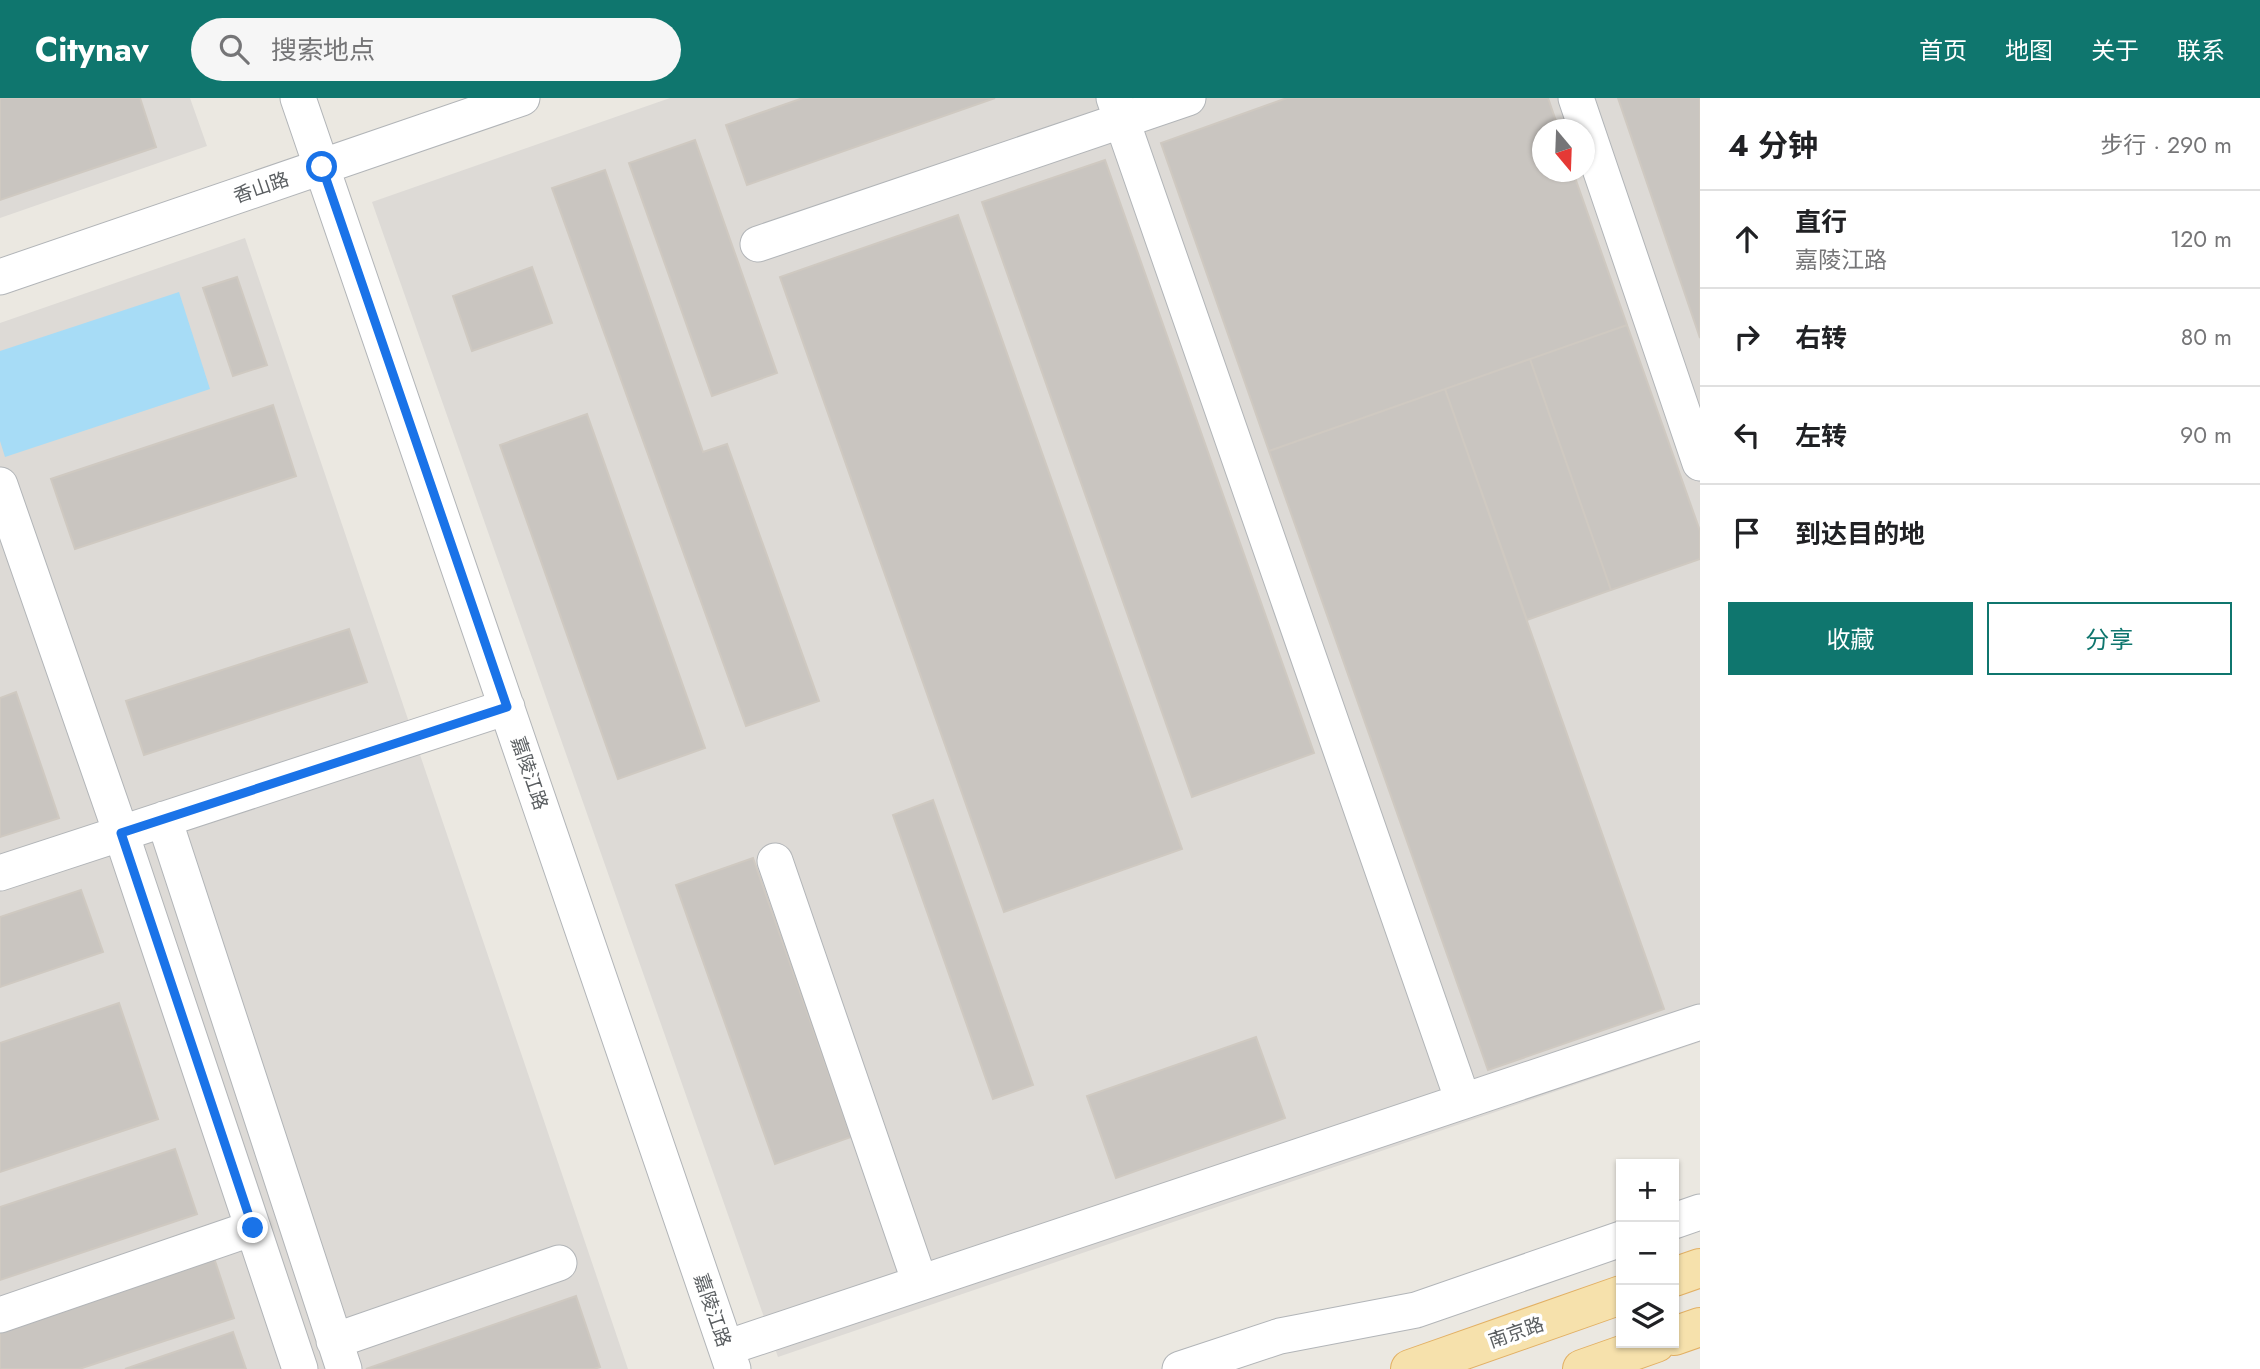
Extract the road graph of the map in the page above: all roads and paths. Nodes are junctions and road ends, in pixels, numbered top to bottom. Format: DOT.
graph roads {
  1 [pos="298,98"];
  2 [pos="522,98"];
  3 [pos="1188,98"];
  4 [pos="1576,98"];
  5 [pos="1117,109"];
  6 [pos="322,167"];
  7 [pos="758,244"];
  8 [pos="0,277"];
  9 [pos="1700,463"];
  10 [pos="0,485"];
  11 [pos="507,707"];
  12 [pos="164,819"];
  13 [pos="121,833"];
  14 [pos="775,862"];
  15 [pos="0,873"];
  16 [pos="1700,1022"];
  17 [pos="1463,1101"];
  18 [pos="1700,1212"];
  19 [pos="1679,1219"];
  20 [pos="253,1228"];
  21 [pos="1616,1241"];
  22 [pos="559,1263"];
  23 [pos="1700,1268"];
  24 [pos="1679,1275"];
  25 [pos="920,1283"];
  26 [pos="1616,1297"];
  27 [pos="0,1315"];
  28 [pos="1700,1327"];
  29 [pos="1679,1334"];
  30 [pos="1642,1348"];
  31 [pos="339,1355"];
  32 [pos="730,1359"];
  33 [pos="300,1369"];
  34 [pos="1181,1369"];
  35 [pos="1410,1369"];
  36 [pos="1582,1369"];
  1 -- 6 [label="street, 嘉陵江路"];
  2 -- 6 [label="street, 香山路"];
  3 -- 5 [label="street"];
  4 -- 9 [label="street"];
  5 -- 7 [label="street"];
  5 -- 17 [label="street"];
  6 -- 8 [label="street, 香山路"];
  6 -- 11 [label="street, 嘉陵江路"];
  10 -- 13 [label="street"];
  11 -- 12 [label="street"];
  11 -- 32 [label="street, 嘉陵江路"];
  12 -- 13 [label="street"];
  12 -- 31 [label="street"];
  13 -- 15 [label="street"];
  13 -- 20 [label="street"];
  14 -- 25 [label="street"];
  16 -- 17 [label="street"];
  17 -- 25 [label="street"];
  18 -- 19 [label="street"];
  20 -- 27 [label="street"];
  20 -- 33 [label="street"];
  21 -- 34 [label="street"];
  22 -- 31 [label="street"];
  23 -- 24 [label="main road"];
  25 -- 32 [label="street"];
  26 -- 35 [label="main road, 南京路"];
  28 -- 29 [label="main road"];
  30 -- 36 [label="main road"];
}
